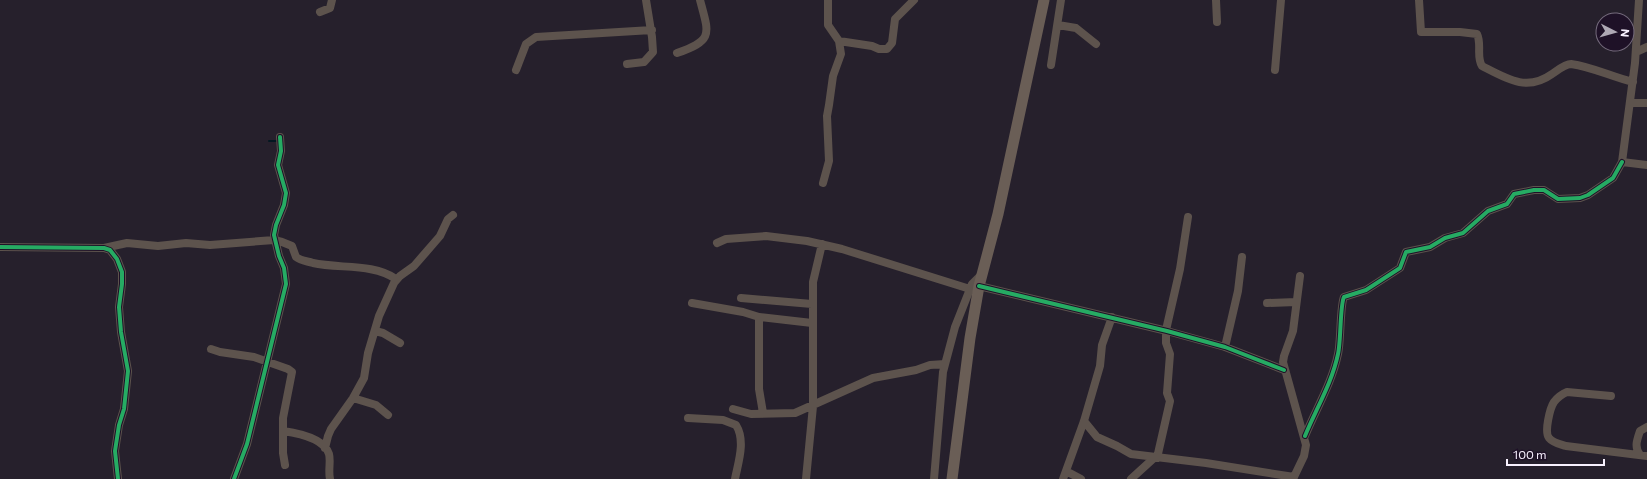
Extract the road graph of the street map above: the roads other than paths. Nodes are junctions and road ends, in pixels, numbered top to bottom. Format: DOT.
graph roads {
  1 [pos="332,0"];
  2 [pos="646,0"];
  3 [pos="700,0"];
  4 [pos="828,0"];
  5 [pos="914,0"];
  6 [pos="1044,0"];
  7 [pos="1061,0"];
  8 [pos="1216,0"];
  9 [pos="1281,0"];
  10 [pos="1419,0"];
  11 [pos="1639,0"];
  12 [pos="320,12"];
  13 [pos="1217,22"];
  14 [pos="1058,25"];
  15 [pos="652,30"];
  16 [pos="839,41"];
  17 [pos="1096,44"];
  18 [pos="1647,47"];
  19 [pos="1636,52"];
  20 [pos="677,53"];
  21 [pos="627,64"];
  22 [pos="1051,65"];
  23 [pos="516,70"];
  24 [pos="1275,70"];
  25 [pos="1633,82"];
  26 [pos="1630,103"];
  27 [pos="1647,103"];
  28 [pos="280,141"];
  29 [pos="1622,162"];
  30 [pos="1647,165"];
  31 [pos="824,183"];
  32 [pos="453,215"];
  33 [pos="1188,217"];
  34 [pos="274,240"];
  35 [pos="717,243"];
  36 [pos="822,244"];
  37 [pos="0,247"];
  38 [pos="104,248"];
  39 [pos="1242,257"];
  40 [pos="1300,276"];
  41 [pos="396,279"];
  42 [pos="977,283"];
  43 [pos="742,298"];
  44 [pos="1296,302"];
  45 [pos="692,303"];
  46 [pos="1267,303"];
  47 [pos="812,304"];
  48 [pos="1112,317"];
  49 [pos="759,318"];
  50 [pos="812,323"];
  51 [pos="1166,330"];
  52 [pos="375,331"];
  53 [pos="400,343"];
  54 [pos="1225,347"];
  55 [pos="212,349"];
  56 [pos="267,362"];
  57 [pos="945,364"];
  58 [pos="1284,370"];
  59 [pos="1611,396"];
  60 [pos="353,398"];
  61 [pos="813,406"];
  62 [pos="733,409"];
  63 [pos="763,413"];
  64 [pos="388,414"];
  65 [pos="688,418"];
  66 [pos="1084,421"];
  67 [pos="1647,427"];
  68 [pos="283,431"];
  69 [pos="1305,436"];
  70 [pos="325,448"];
  71 [pos="1643,456"];
  72 [pos="1155,458"];
  73 [pos="285,465"];
  74 [pos="1065,475"];
  75 [pos="1293,478"];
  76 [pos="118,479"];
  77 [pos="234,479"];
  78 [pos="330,479"];
  79 [pos="734,479"];
  80 [pos="806,479"];
  81 [pos="934,479"];
  82 [pos="952,479"];
  83 [pos="1081,479"];
  84 [pos="1131,479"];
  1 -- 12 [label="street"];
  2 -- 15 [label="street"];
  3 -- 20 [label="street"];
  4 -- 16 [label="street"];
  5 -- 16 [label="street"];
  6 -- 42 [label="main road"];
  7 -- 14 [label="street"];
  8 -- 13 [label="street"];
  9 -- 24 [label="street"];
  10 -- 25 [label="street"];
  11 -- 19 [label="street"];
  14 -- 17 [label="street"];
  14 -- 22 [label="street"];
  15 -- 21 [label="street"];
  15 -- 23 [label="street"];
  16 -- 31 [label="street"];
  18 -- 19 [label="street"];
  19 -- 25 [label="street"];
  25 -- 26 [label="street"];
  26 -- 27 [label="street"];
  26 -- 29 [label="street"];
  28 -- 34 [label="street"];
  29 -- 30 [label="street"];
  29 -- 69 [label="street"];
  32 -- 41 [label="street"];
  33 -- 51 [label="street"];
  34 -- 38 [label="street"];
  34 -- 41 [label="street"];
  34 -- 56 [label="street"];
  35 -- 36 [label="street"];
  36 -- 42 [label="street"];
  36 -- 47 [label="street"];
  37 -- 38 [label="street"];
  38 -- 76 [label="street"];
  39 -- 54 [label="street"];
  40 -- 44 [label="street"];
  41 -- 52 [label="street"];
  42 -- 48 [label="street"];
  42 -- 57 [label="street"];
  42 -- 82 [label="main road"];
  43 -- 47 [label="street"];
  44 -- 46 [label="street"];
  44 -- 58 [label="street"];
  45 -- 49 [label="street"];
  47 -- 50 [label="street"];
  48 -- 51 [label="street"];
  48 -- 66 [label="street"];
  49 -- 50 [label="street"];
  49 -- 63 [label="street"];
  50 -- 61 [label="street"];
  51 -- 54 [label="street"];
  51 -- 72 [label="street"];
  52 -- 53 [label="street"];
  52 -- 60 [label="street"];
  54 -- 58 [label="street"];
  55 -- 56 [label="street"];
  56 -- 68 [label="street"];
  56 -- 77 [label="street"];
  57 -- 61 [label="street"];
  57 -- 81 [label="street"];
  58 -- 69 [label="street"];
  59 -- 71 [label="street"];
  60 -- 64 [label="street"];
  60 -- 70 [label="street"];
  61 -- 63 [label="street"];
  61 -- 80 [label="street"];
  62 -- 63 [label="street"];
  65 -- 79 [label="street"];
  66 -- 72 [label="street"];
  66 -- 74 [label="street"];
  67 -- 71 [label="street"];
  68 -- 70 [label="street"];
  68 -- 73 [label="street"];
  69 -- 75 [label="street"];
  70 -- 78 [label="street"];
  72 -- 75 [label="street"];
  72 -- 84 [label="street"];
  74 -- 83 [label="street"];
}
